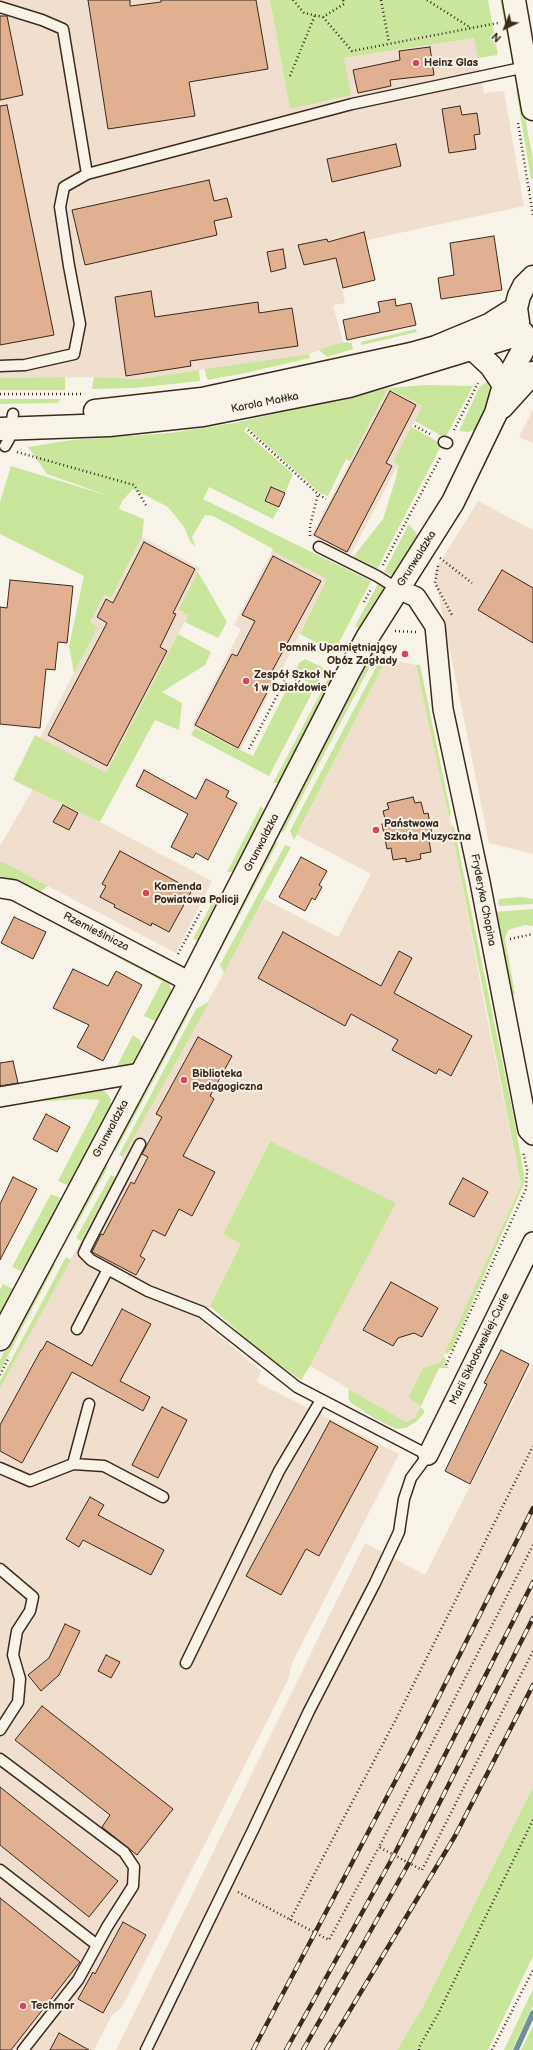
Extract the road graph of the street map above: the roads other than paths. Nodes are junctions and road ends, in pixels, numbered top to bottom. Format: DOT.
graph roads {
  1 [pos="514,0"];
  2 [pos="0,7"];
  3 [pos="526,67"];
  4 [pos="533,109"];
  5 [pos="87,174"];
  6 [pos="533,277"];
  7 [pos="516,308"];
  8 [pos="528,339"];
  9 [pos="473,349"];
  10 [pos="0,366"];
  11 [pos="533,373"];
  12 [pos="504,385"];
  13 [pos="496,414"];
  14 [pos="6,427"];
  15 [pos="319,547"];
  16 [pos="398,589"];
  17 [pos="5,887"];
  18 [pos="190,982"];
  19 [pos="140,1073"];
  20 [pos="0,1097"];
  21 [pos="528,1101"];
  22 [pos="527,1140"];
  23 [pos="140,1144"];
  24 [pos="533,1242"];
  25 [pos="108,1269"];
  26 [pos="76,1329"];
  27 [pos="0,1339"];
  28 [pos="321,1400"];
  29 [pos="89,1404"];
  30 [pos="428,1455"];
  31 [pos="73,1464"];
  32 [pos="0,1468"];
  33 [pos="163,1498"];
  34 [pos="0,1569"];
  35 [pos="186,1664"];
  36 [pos="0,1730"];
  37 [pos="0,1759"];
  38 [pos="0,1870"];
  39 [pos="97,1946"];
  40 [pos="23,2050"];
  41 [pos="146,2050"];
  1 -- 3 [label="street"];
  2 -- 5 [label="lane"];
  3 -- 4 [label="street"];
  3 -- 5 [label="lane"];
  5 -- 10 [label="lane"];
  6 -- 7 [label="street"];
  7 -- 8 [label="street"];
  7 -- 14 [label="street, Karola Małłka"];
  8 -- 9 [label="street, Karola Małłka"];
  8 -- 12 [label="street, Grunwaldzka"];
  9 -- 12 [label="street"];
  9 -- 14 [label="street, Karola Małłka"];
  11 -- 13 [label="street, Grunwaldzka"];
  12 -- 13 [label="street, Grunwaldzka"];
  13 -- 16 [label="street, Grunwaldzka"];
  15 -- 16 [label="lane"];
  16 -- 18 [label="street, Grunwaldzka"];
  16 -- 21 [label="street, Fryderyka Chopina"];
  17 -- 18 [label="street, Rzemieślnicza"];
  18 -- 19 [label="street, Grunwaldzka"];
  19 -- 20 [label="street"];
  19 -- 27 [label="street, Grunwaldzka"];
  21 -- 22 [label="street, Fryderyka Chopina"];
  23 -- 25 [label="lane"];
  24 -- 30 [label="street, Marii Skłodowskiej-Curie"];
  25 -- 26 [label="lane"];
  25 -- 28 [label="lane"];
  28 -- 30 [label="lane"];
  28 -- 35 [label="lane"];
  29 -- 31 [label="lane"];
  30 -- 41 [label="lane"];
  31 -- 32 [label="lane"];
  31 -- 33 [label="lane"];
  34 -- 36 [label="lane"];
  37 -- 39 [label="lane"];
  38 -- 39 [label="lane"];
  39 -- 40 [label="lane"];
}
